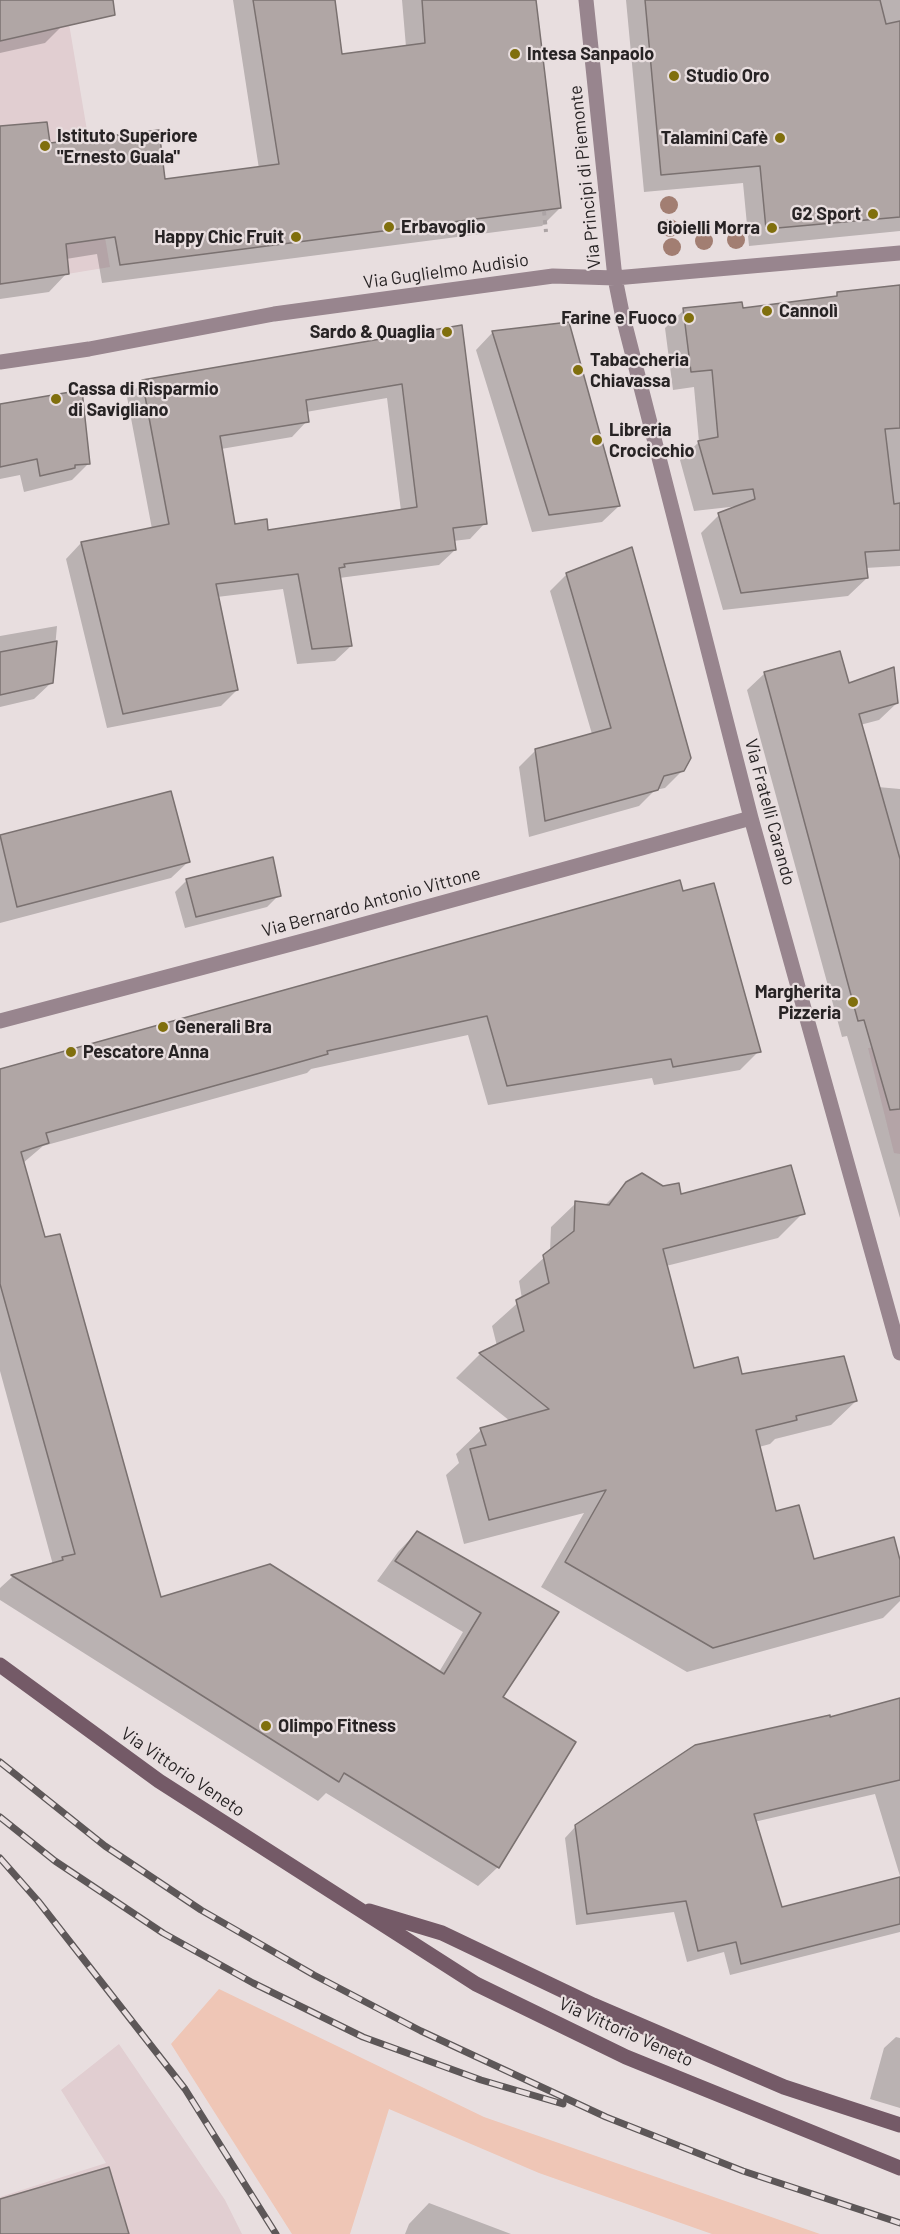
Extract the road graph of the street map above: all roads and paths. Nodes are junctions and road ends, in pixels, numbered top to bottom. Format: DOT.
graph roads {
  1 [pos="586,0"];
  2 [pos="544,210"];
  3 [pos="546,232"];
  4 [pos="900,253"];
  5 [pos="615,278"];
  6 [pos="0,362"];
  7 [pos="751,818"];
  8 [pos="0,1021"];
  9 [pos="900,1353"];
  10 [pos="0,1665"];
  11 [pos="349,1905"];
  12 [pos="900,2125"];
  13 [pos="900,2168"];
  1 -- 5 [label="street, Via Principi di Piemonte"];
  2 -- 3 [label="path"];
  4 -- 5 [label="street, Via Guglielmo Audisio"];
  5 -- 6 [label="street, Via Guglielmo Audisio"];
  5 -- 7 [label="street, Via Fratelli Carando"];
  7 -- 8 [label="street, Via Bernardo Antonio Vittone"];
  7 -- 9 [label="street, Via Fratelli Carando"];
  10 -- 11 [label="main road, Via Vittorio Veneto"];
  11 -- 12 [label="main road, Via Vittorio Veneto"];
  11 -- 13 [label="main road, Via Vittorio Veneto"];
}
